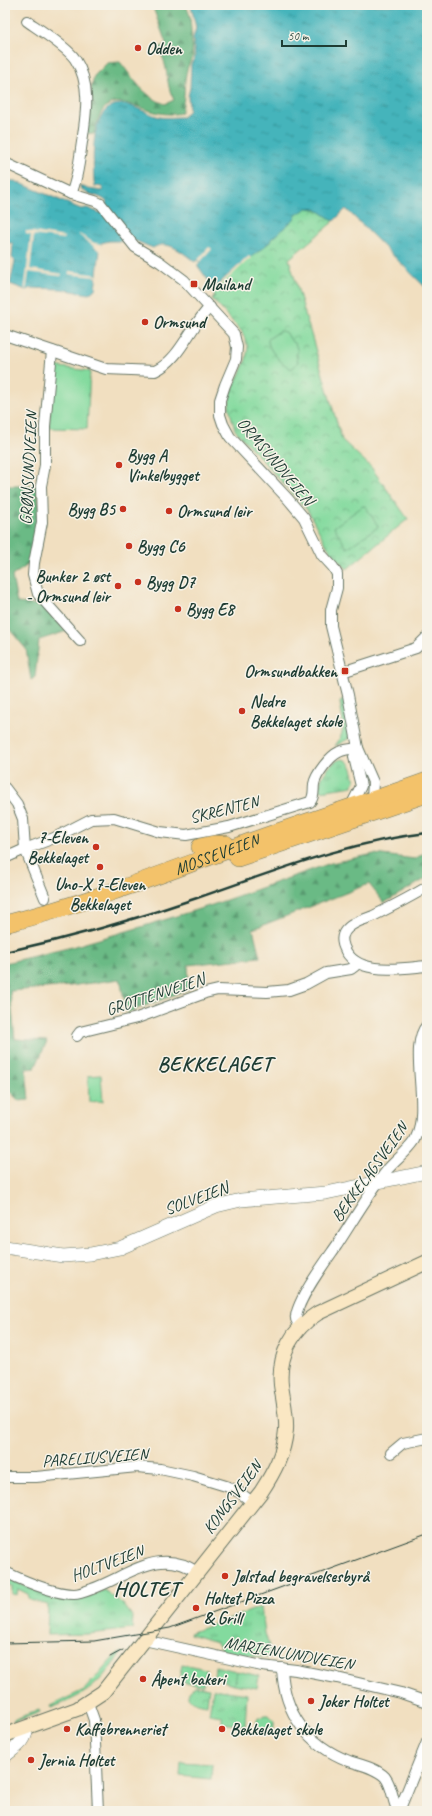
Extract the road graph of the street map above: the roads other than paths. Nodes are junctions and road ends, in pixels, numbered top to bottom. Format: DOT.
graph roads {
  1 [pos="27,20"];
  2 [pos="5,163"];
  3 [pos="71,194"];
  4 [pos="210,307"];
  5 [pos="5,335"];
  6 [pos="52,351"];
  7 [pos="427,637"];
  8 [pos="80,641"];
  9 [pos="342,672"];
  10 [pos="358,748"];
  11 [pos="426,785"];
  12 [pos="361,786"];
  13 [pos="5,788"];
  14 [pos="372,799"];
  15 [pos="351,806"];
  16 [pos="334,826"];
  17 [pos="242,844"];
  18 [pos="200,847"];
  19 [pos="25,849"];
  20 [pos="5,858"];
  21 [pos="427,887"];
  22 [pos="52,898"];
  23 [pos="40,915"];
  24 [pos="5,924"];
  25 [pos="5,932"];
  26 [pos="356,962"];
  27 [pos="427,966"];
  28 [pos="427,1025"];
  29 [pos="77,1036"];
  30 [pos="425,1080"];
  31 [pos="427,1172"];
  32 [pos="377,1184"];
  33 [pos="5,1247"];
  34 [pos="427,1262"];
  35 [pos="301,1326"];
  36 [pos="427,1438"];
  37 [pos="391,1453"];
  38 [pos="5,1477"];
  39 [pos="252,1502"];
  40 [pos="5,1572"];
  41 [pos="197,1572"];
  42 [pos="144,1640"];
  43 [pos="282,1668"];
  44 [pos="427,1702"];
  45 [pos="88,1703"];
  46 [pos="26,1728"];
  47 [pos="5,1735"];
  48 [pos="427,1742"];
  49 [pos="5,1756"];
  50 [pos="98,1811"];
  51 [pos="398,1811"];
  1 -- 3 [label="street"];
  2 -- 3 [label="street, ORMSUNDVEIEN"];
  3 -- 4 [label="street, ORMSUNDVEIEN"];
  4 -- 6 [label="street"];
  4 -- 9 [label="street, ORMSUNDVEIEN"];
  5 -- 6 [label="street"];
  6 -- 8 [label="street, GRØNSUNDVEIEN"];
  7 -- 9 [label="street"];
  9 -- 10 [label="street, ORMSUNDVEIEN"];
  10 -- 12 [label="street, ORMSUNDVEIEN"];
  10 -- 14 [label="street, ORMSUNDVEIEN"];
  10 -- 19 [label="street, SKRENTEN"];
  11 -- 14 [label="highway, MOSSEVEIEN"];
  11 -- 16 [label="highway, MOSSEVEIEN"];
  12 -- 14 [label="street, ORMSUNDVEIEN"];
  12 -- 15 [label="street"];
  13 -- 19 [label="street"];
  14 -- 15 [label="highway, MOSSEVEIEN"];
  14 -- 16 [label="highway"];
  15 -- 17 [label="highway, MOSSEVEIEN"];
  16 -- 25 [label="highway, MOSSEVEIEN"];
  17 -- 18 [label="highway"];
  17 -- 23 [label="highway, MOSSEVEIEN"];
  19 -- 20 [label="street, SKRENTEN"];
  19 -- 22 [label="street"];
  21 -- 26 [label="street"];
  22 -- 23 [label="highway"];
  23 -- 24 [label="highway, MOSSEVEIEN"];
  26 -- 27 [label="street"];
  26 -- 29 [label="street, GROTTENVEIEN"];
  28 -- 30 [label="street, BEKKELAGSVEIEN"];
  30 -- 32 [label="street, BEKKELAGSVEIEN"];
  31 -- 32 [label="street, SOLVEIEN"];
  32 -- 33 [label="street, SOLVEIEN"];
  32 -- 35 [label="street, BEKKELAGSVEIEN"];
  34 -- 35 [label="main road, KONGSVEIEN"];
  35 -- 39 [label="main road, KONGSVEIEN"];
  36 -- 37 [label="street"];
  38 -- 39 [label="street, PARELIUSVEIEN"];
  39 -- 41 [label="main road, KONGSVEIEN"];
  40 -- 41 [label="street, HOLTVEIEN"];
  41 -- 42 [label="main road, KONGSVEIEN"];
  42 -- 43 [label="street, MARIENLUNDVEIEN"];
  42 -- 45 [label="main road, KONGSVEIEN"];
  43 -- 44 [label="street, MARIENLUNDVEIEN"];
  43 -- 51 [label="street"];
  45 -- 46 [label="main road, KONGSVEIEN"];
  45 -- 50 [label="street"];
  46 -- 47 [label="main road, KONGSVEIEN"];
  46 -- 49 [label="street"];
  48 -- 51 [label="street"];
}
